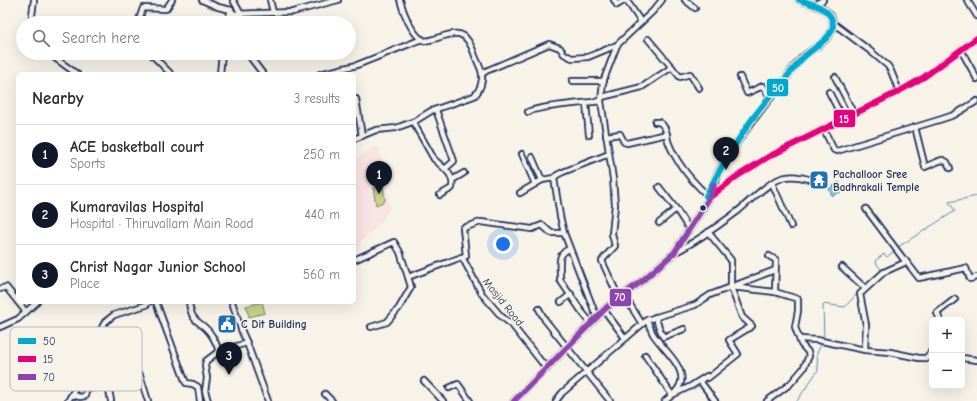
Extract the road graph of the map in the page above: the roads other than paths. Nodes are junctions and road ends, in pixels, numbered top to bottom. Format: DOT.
graph roads {
  1 [pos="34,0"];
  2 [pos="172,0"];
  3 [pos="202,0"];
  4 [pos="234,0"];
  5 [pos="270,0"];
  6 [pos="338,0"];
  7 [pos="400,0"];
  8 [pos="614,0"];
  9 [pos="662,0"];
  10 [pos="685,0"];
  11 [pos="799,0"];
  12 [pos="823,0"];
  13 [pos="967,0"];
  14 [pos="814,4"];
  15 [pos="695,8"];
  16 [pos="232,12"];
  17 [pos="273,12"];
  18 [pos="241,14"];
  19 [pos="32,16"];
  20 [pos="140,16"];
  21 [pos="230,16"];
  22 [pos="233,16"];
  23 [pos="977,16"];
  24 [pos="641,22"];
  25 [pos="833,23"];
  26 [pos="977,38"];
  27 [pos="422,39"];
  28 [pos="648,39"];
  29 [pos="617,45"];
  30 [pos="962,50"];
  31 [pos="58,60"];
  32 [pos="157,60"];
  33 [pos="221,60"];
  34 [pos="252,60"];
  35 [pos="672,68"];
  36 [pos="74,72"];
  37 [pos="169,72"];
  38 [pos="220,72"];
  39 [pos="262,72"];
  40 [pos="328,72"];
  41 [pos="482,74"];
  42 [pos="740,77"];
  43 [pos="835,77"];
  44 [pos="977,78"];
  45 [pos="572,81"];
  46 [pos="604,81"];
  47 [pos="699,88"];
  48 [pos="899,91"];
  49 [pos="829,92"];
  50 [pos="770,98"];
  51 [pos="356,99"];
  52 [pos="601,99"];
  53 [pos="977,101"];
  54 [pos="586,103"];
  55 [pos="436,110"];
  56 [pos="528,112"];
  57 [pos="854,114"];
  58 [pos="843,119"];
  59 [pos="413,122"];
  60 [pos="655,122"];
  61 [pos="915,127"];
  62 [pos="824,130"];
  63 [pos="589,134"];
  64 [pos="667,134"];
  65 [pos="362,136"];
  66 [pos="606,136"];
  67 [pos="356,138"];
  68 [pos="522,154"];
  69 [pos="609,154"];
  70 [pos="532,157"];
  71 [pos="950,168"];
  72 [pos="445,169"];
  73 [pos="464,173"];
  74 [pos="554,178"];
  75 [pos="809,179"];
  76 [pos="452,180"];
  77 [pos="542,180"];
  78 [pos="772,183"];
  79 [pos="535,184"];
  80 [pos="659,187"];
  81 [pos="520,193"];
  82 [pos="440,195"];
  83 [pos="709,196"];
  84 [pos="866,208"];
  85 [pos="676,209"];
  86 [pos="658,224"];
  87 [pos="791,226"];
  88 [pos="689,229"];
  89 [pos="708,232"];
  90 [pos="564,233"];
  91 [pos="570,249"];
  92 [pos="674,253"];
  93 [pos="769,256"];
  94 [pos="462,257"];
  95 [pos="356,259"];
  96 [pos="905,260"];
  97 [pos="842,268"];
  98 [pos="775,270"];
  99 [pos="408,277"];
  100 [pos="977,277"];
  101 [pos="731,287"];
  102 [pos="865,288"];
  103 [pos="0,289"];
  104 [pos="775,292"];
  105 [pos="570,294"];
  106 [pos="622,296"];
  107 [pos="955,299"];
  108 [pos="16,300"];
  109 [pos="561,302"];
  110 [pos="20,304"];
  111 [pos="35,304"];
  112 [pos="147,304"];
  113 [pos="157,304"];
  114 [pos="189,304"];
  115 [pos="233,304"];
  116 [pos="539,309"];
  117 [pos="604,310"];
  118 [pos="26,312"];
  119 [pos="655,317"];
  120 [pos="939,317"];
  121 [pos="597,318"];
  122 [pos="647,320"];
  123 [pos="591,323"];
  124 [pos="642,324"];
  125 [pos="0,327"];
  126 [pos="102,327"];
  127 [pos="371,327"];
  128 [pos="684,329"];
  129 [pos="625,338"];
  130 [pos="800,339"];
  131 [pos="247,343"];
  132 [pos="568,347"];
  133 [pos="865,350"];
  134 [pos="219,351"];
  135 [pos="930,353"];
  136 [pos="645,355"];
  137 [pos="926,358"];
  138 [pos="965,358"];
  139 [pos="977,360"];
  140 [pos="547,369"];
  141 [pos="587,372"];
  142 [pos="424,381"];
  143 [pos="700,381"];
  144 [pos="142,382"];
  145 [pos="449,388"];
  146 [pos="74,391"];
  147 [pos="86,391"];
  148 [pos="109,391"];
  149 [pos="326,394"];
  150 [pos="72,395"];
  151 [pos="672,395"];
  152 [pos="68,401"];
  153 [pos="111,401"];
  154 [pos="148,401"];
  155 [pos="200,401"];
  156 [pos="208,401"];
  157 [pos="268,401"];
  158 [pos="332,401"];
  159 [pos="443,401"];
  160 [pos="470,401"];
  161 [pos="514,401"];
  162 [pos="556,401"];
  163 [pos="610,401"];
  164 [pos="665,401"];
  165 [pos="715,401"];
  166 [pos="767,401"];
  1 -- 19 [label="street"];
  2 -- 20 [label="street"];
  3 -- 16 [label="street"];
  4 -- 18 [label="street"];
  5 -- 17 [label="street"];
  6 -- 17 [label="street"];
  7 -- 27 [label="street"];
  8 -- 24 [label="street"];
  9 -- 24 [label="street"];
  10 -- 15 [label="street"];
  11 -- 14 [label="main road"];
  12 -- 14 [label="street"];
  13 -- 23 [label="street"];
  14 -- 25 [label="main road"];
  16 -- 18 [label="street"];
  16 -- 21 [label="street"];
  16 -- 22 [label="street"];
  17 -- 18 [label="street"];
  24 -- 29 [label="street"];
  25 -- 48 [label="street"];
  25 -- 50 [label="main road"];
  26 -- 30 [label="street"];
  27 -- 40 [label="street"];
  27 -- 41 [label="street"];
  28 -- 35 [label="street"];
  29 -- 41 [label="street"];
  29 -- 46 [label="street"];
  30 -- 44 [label="street"];
  30 -- 48 [label="street"];
  31 -- 36 [label="street"];
  32 -- 37 [label="street"];
  33 -- 38 [label="street"];
  34 -- 39 [label="street"];
  35 -- 47 [label="street"];
  35 -- 52 [label="street"];
  41 -- 55 [label="street"];
  42 -- 50 [label="street"];
  43 -- 57 [label="street"];
  45 -- 46 [label="street"];
  46 -- 52 [label="street"];
  48 -- 57 [label="street"];
  49 -- 58 [label="street"];
  50 -- 83 [label="main road"];
  51 -- 65 [label="street"];
  52 -- 54 [label="street"];
  52 -- 66 [label="street"];
  53 -- 61 [label="street"];
  54 -- 56 [label="street"];
  54 -- 63 [label="street"];
  55 -- 59 [label="street"];
  55 -- 72 [label="street"];
  57 -- 58 [label="street"];
  58 -- 62 [label="street"];
  59 -- 65 [label="street"];
  59 -- 72 [label="street"];
  60 -- 64 [label="street"];
  61 -- 62 [label="street"];
  61 -- 71 [label="street"];
  62 -- 83 [label="street"];
  64 -- 66 [label="street"];
  64 -- 83 [label="street"];
  65 -- 67 [label="street"];
  66 -- 69 [label="street"];
  68 -- 79 [label="street"];
  69 -- 74 [label="street"];
  69 -- 106 [label="street"];
  70 -- 77 [label="street"];
  72 -- 76 [label="street"];
  73 -- 76 [label="street"];
  74 -- 77 [label="street"];
  74 -- 90 [label="street"];
  75 -- 78 [label="street"];
  76 -- 82 [label="street"];
  77 -- 79 [label="street"];
  78 -- 87 [label="street"];
  78 -- 89 [label="street"];
  79 -- 81 [label="street"];
  80 -- 85 [label="street"];
  83 -- 88 [label="main road"];
  84 -- 96 [label="street"];
  85 -- 86 [label="street"];
  85 -- 88 [label="street"];
  88 -- 92 [label="main road"];
  89 -- 92 [label="street"];
  89 -- 101 [label="street"];
  90 -- 91 [label="street"];
  90 -- 94 [label="street"];
  91 -- 105 [label="street"];
  91 -- 121 [label="street"];
  92 -- 106 [label="main road"];
  93 -- 98 [label="street"];
  94 -- 99 [label="street"];
  94 -- 140 [label="street, Masjid Road"];
  95 -- 99 [label="street"];
  96 -- 100 [label="street"];
  96 -- 102 [label="street"];
  97 -- 102 [label="street"];
  98 -- 101 [label="street"];
  98 -- 104 [label="street"];
  99 -- 127 [label="street"];
  101 -- 104 [label="street"];
  101 -- 119 [label="street"];
  101 -- 143 [label="street"];
  102 -- 133 [label="street"];
  103 -- 108 [label="street"];
  104 -- 130 [label="street"];
  105 -- 109 [label="street"];
  105 -- 123 [label="street"];
  106 -- 117 [label="main road"];
  106 -- 124 [label="street"];
  107 -- 120 [label="street"];
  110 -- 118 [label="street"];
  111 -- 118 [label="street"];
  112 -- 126 [label="street"];
  113 -- 155 [label="street"];
  114 -- 134 [label="street"];
  115 -- 131 [label="street"];
  116 -- 132 [label="street"];
  117 -- 121 [label="main road"];
  117 -- 129 [label="street"];
  118 -- 125 [label="street"];
  119 -- 122 [label="street"];
  119 -- 128 [label="street"];
  121 -- 123 [label="main road"];
  122 -- 124 [label="street"];
  122 -- 151 [label="street"];
  123 -- 132 [label="main road"];
  124 -- 129 [label="street"];
  129 -- 141 [label="street"];
  130 -- 133 [label="street"];
  130 -- 166 [label="street"];
  131 -- 134 [label="street"];
  131 -- 157 [label="street"];
  132 -- 140 [label="main road"];
  132 -- 141 [label="street"];
  133 -- 137 [label="street"];
  134 -- 156 [label="street"];
  135 -- 137 [label="street"];
  136 -- 151 [label="street"];
  138 -- 139 [label="street"];
  140 -- 161 [label="main road"];
  141 -- 162 [label="street"];
  141 -- 163 [label="street"];
  142 -- 159 [label="street"];
  143 -- 151 [label="street"];
  143 -- 165 [label="street"];
  144 -- 154 [label="street"];
  145 -- 160 [label="street"];
  146 -- 150 [label="street"];
  147 -- 150 [label="street"];
  148 -- 153 [label="street"];
  149 -- 158 [label="street"];
  150 -- 152 [label="street"];
  151 -- 164 [label="street"];
}
